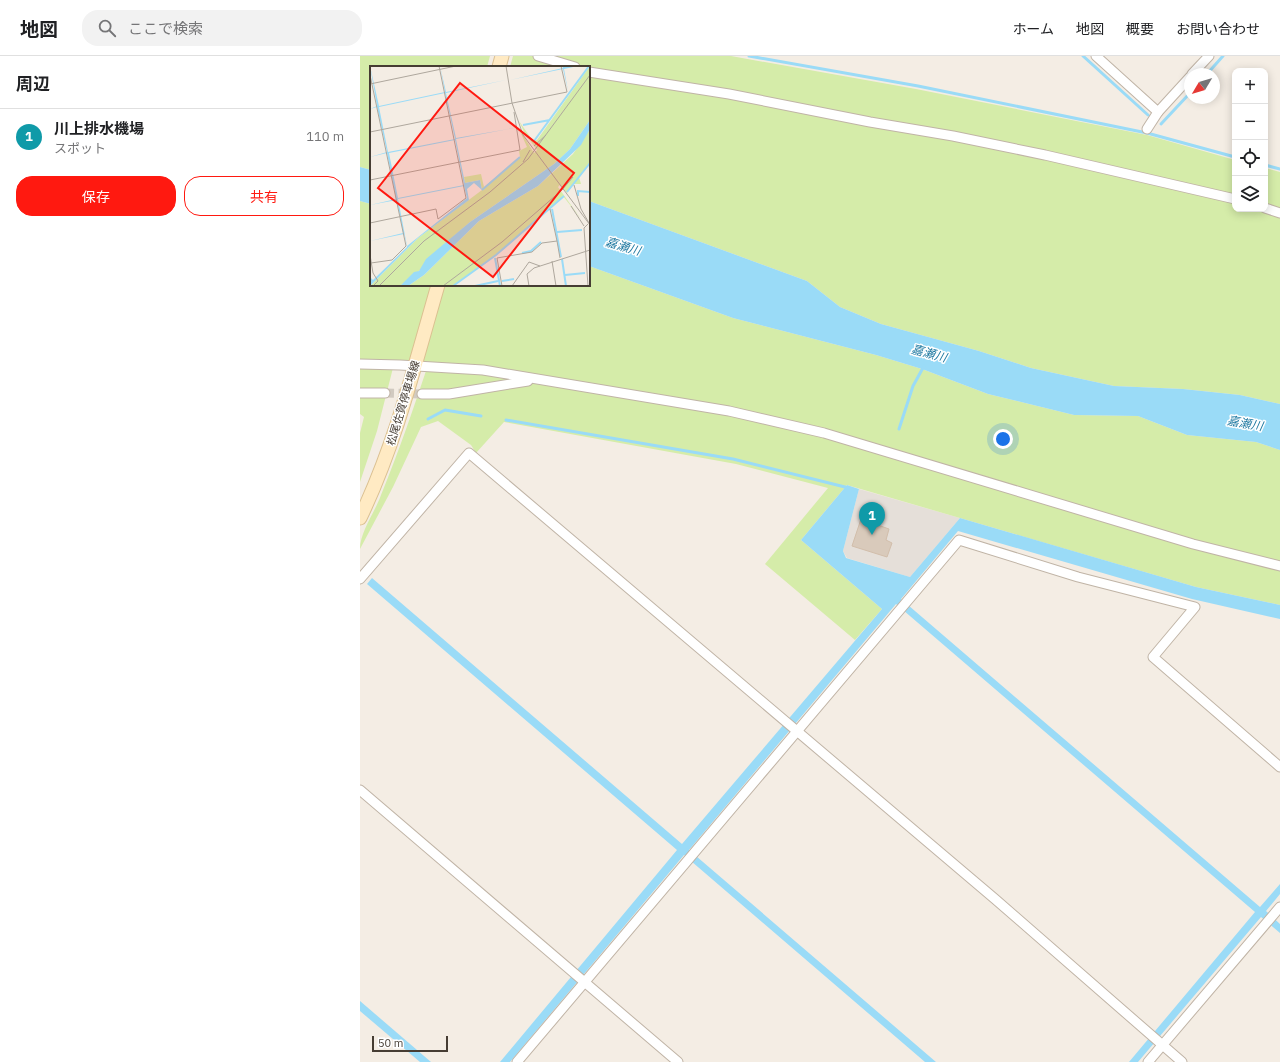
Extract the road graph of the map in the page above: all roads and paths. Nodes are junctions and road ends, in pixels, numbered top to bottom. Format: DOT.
graph roads {
  1 [pos="538,56"];
  2 [pos="1096,56"];
  3 [pos="1209,56"];
  4 [pos="572,66"];
  5 [pos="1198,68"];
  6 [pos="590,72"];
  7 [pos="1184,83"];
  8 [pos="1158,112"];
  9 [pos="1147,129"];
  10 [pos="1232,198"];
  11 [pos="1268,209"];
  12 [pos="1280,213"];
  13 [pos="438,286"];
  14 [pos="360,364"];
  15 [pos="415,366"];
  16 [pos="535,380"];
  17 [pos="360,393"];
  18 [pos="385,393"];
  19 [pos="422,394"];
  20 [pos="360,518"];
  21 [pos="1280,566"];
  22 [pos="360,579"];
  23 [pos="798,731"];
  24 [pos="1280,767"];
  25 [pos="360,790"];
  26 [pos="1280,907"];
  27 [pos="585,983"];
  28 [pos="1160,1044"];
  29 [pos="517,1062"];
  30 [pos="678,1062"];
  31 [pos="1148,1062"];
  32 [pos="1182,1062"];
  1 -- 4 [label="street"];
  2 -- 8 [label="street"];
  3 -- 5 [label="street"];
  6 -- 10 [label="street"];
  7 -- 8 [label="street"];
  8 -- 9 [label="street"];
  11 -- 12 [label="street"];
  13 -- 15 [label="main road, 松尾佐賀停車場線"];
  14 -- 15 [label="street"];
  15 -- 16 [label="street"];
  15 -- 20 [label="main road, 松尾佐賀停車場線"];
  16 -- 19 [label="street"];
  16 -- 21 [label="street"];
  17 -- 18 [label="street"];
  22 -- 23 [label="street"];
  23 -- 24 [label="street"];
  23 -- 27 [label="street"];
  23 -- 28 [label="street"];
  25 -- 27 [label="street"];
  26 -- 28 [label="street"];
  27 -- 29 [label="street"];
  27 -- 30 [label="street"];
  28 -- 31 [label="street"];
  28 -- 32 [label="street"];
}
